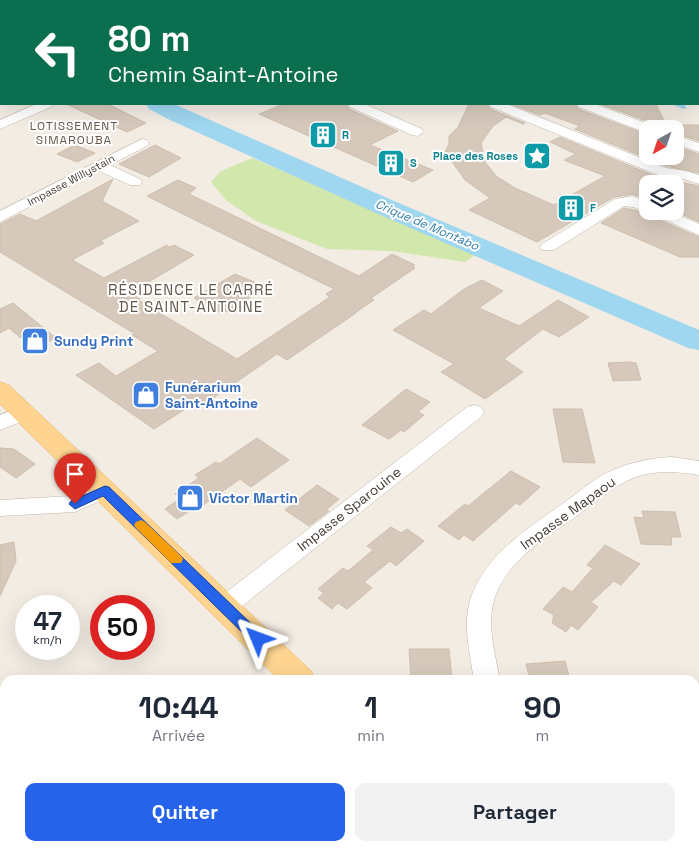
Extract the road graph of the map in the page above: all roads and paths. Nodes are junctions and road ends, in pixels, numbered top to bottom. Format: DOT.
graph roads {
  1 [pos="44,105"];
  2 [pos="357,105"];
  3 [pos="498,105"];
  4 [pos="587,105"];
  5 [pos="0,124"];
  6 [pos="639,125"];
  7 [pos="418,132"];
  8 [pos="684,142"];
  9 [pos="142,143"];
  10 [pos="699,148"];
  11 [pos="99,166"];
  12 [pos="663,172"];
  13 [pos="666,175"];
  14 [pos="699,180"];
  15 [pos="135,182"];
  16 [pos="684,188"];
  17 [pos="699,194"];
  18 [pos="639,204"];
  19 [pos="0,217"];
  20 [pos="676,220"];
  21 [pos="699,230"];
  22 [pos="548,247"];
  23 [pos="0,390"];
  24 [pos="474,412"];
  25 [pos="24,413"];
  26 [pos="0,423"];
  27 [pos="699,468"];
  28 [pos="105,490"];
  29 [pos="0,508"];
  30 [pos="224,606"];
  31 [pos="295,675"];
  32 [pos="486,675"];
  1 -- 5 [label="street"];
  2 -- 7 [label="street"];
  3 -- 12 [label="street"];
  4 -- 6 [label="street"];
  8 -- 10 [label="street"];
  9 -- 11 [label="street, Impasse Willystain"];
  11 -- 15 [label="street"];
  11 -- 19 [label="street, Impasse Willystain"];
  12 -- 13 [label="street"];
  12 -- 14 [label="street"];
  16 -- 17 [label="street"];
  18 -- 22 [label="street"];
  20 -- 21 [label="street"];
  23 -- 25 [label="main road"];
  24 -- 30 [label="street, Impasse Sparouine"];
  25 -- 26 [label="street"];
  25 -- 28 [label="main road"];
  27 -- 32 [label="street, Impasse Mapaou"];
  28 -- 29 [label="street"];
  28 -- 30 [label="main road"];
  30 -- 31 [label="main road"];
}
